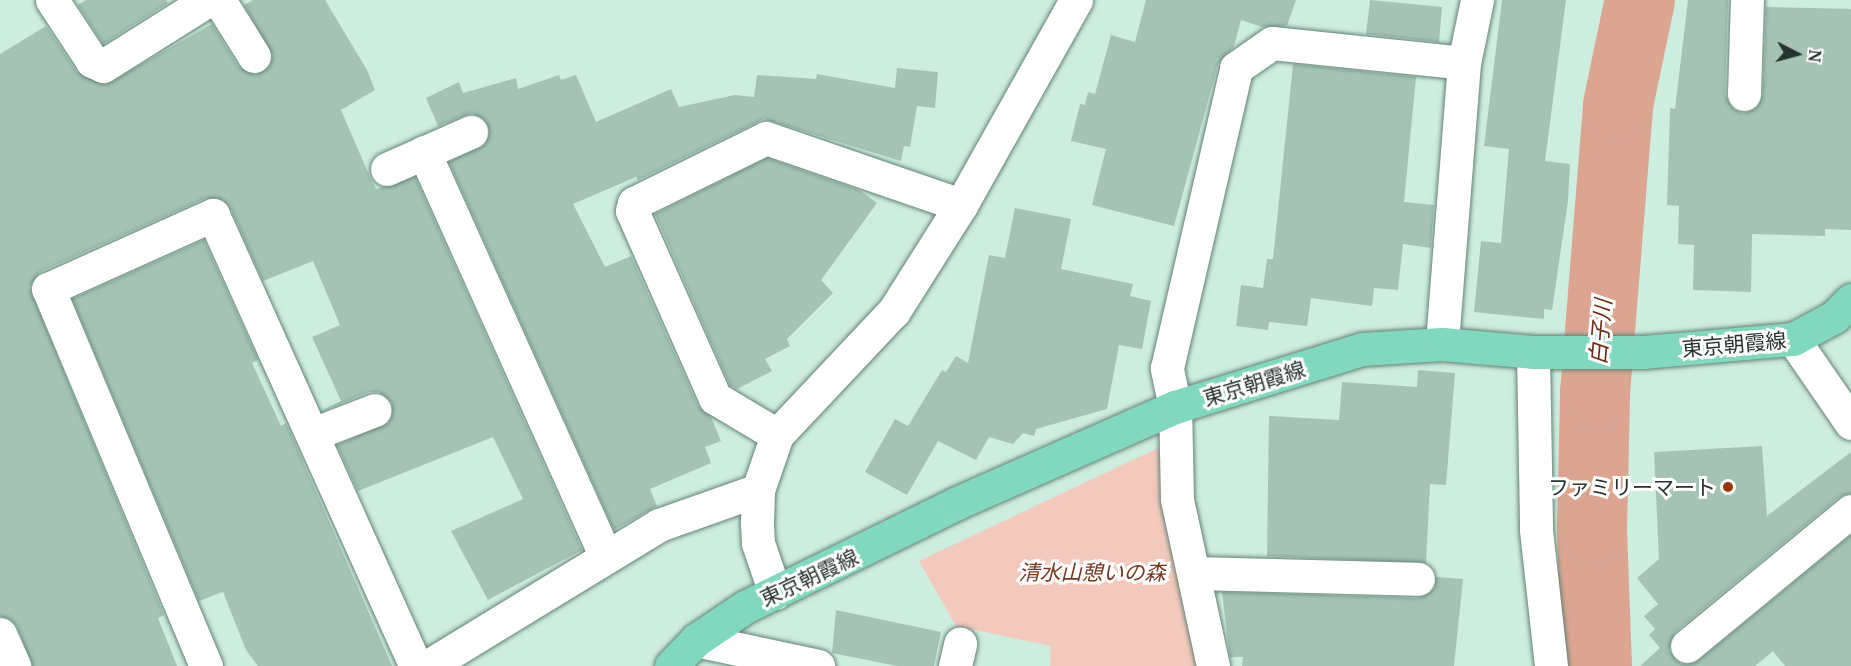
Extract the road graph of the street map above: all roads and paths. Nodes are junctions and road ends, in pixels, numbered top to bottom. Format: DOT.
graph roads {
  1 [pos="52,0"];
  2 [pos="208,0"];
  3 [pos="219,0"];
  4 [pos="1076,0"];
  5 [pos="1477,0"];
  6 [pos="1747,0"];
  7 [pos="254,56"];
  8 [pos="1464,63"];
  9 [pos="1744,94"];
  10 [pos="471,132"];
  11 [pos="424,153"];
  12 [pos="387,169"];
  13 [pos="961,205"];
  14 [pos="1851,300"];
  15 [pos="1793,339"];
  16 [pos="1442,344"];
  17 [pos="1533,352"];
  18 [pos="1175,407"];
  19 [pos="375,410"];
  20 [pos="1851,423"];
  21 [pos="313,434"];
  22 [pos="777,435"];
  23 [pos="759,490"];
  24 [pos="1851,511"];
  25 [pos="605,555"];
  26 [pos="1194,573"];
  27 [pos="1418,579"];
  28 [pos="775,593"];
  29 [pos="0,634"];
  30 [pos="696,640"];
  31 [pos="1687,646"];
  32 [pos="14,666"];
  33 [pos="206,666"];
  34 [pos="416,666"];
  35 [pos="428,666"];
  36 [pos="671,666"];
  37 [pos="818,666"];
  38 [pos="1213,666"];
  39 [pos="1551,666"];
  1 -- 2 [label="street"];
  3 -- 7 [label="street"];
  4 -- 13 [label="street"];
  5 -- 8 [label="street"];
  6 -- 9 [label="street"];
  8 -- 16 [label="street"];
  8 -- 18 [label="street"];
  10 -- 11 [label="street"];
  11 -- 12 [label="street"];
  11 -- 25 [label="street"];
  13 -- 22 [label="street"];
  13 -- 22 [label="street"];
  14 -- 15 [label="main road, 東京朝霞線"];
  15 -- 17 [label="main road, 東京朝霞線"];
  15 -- 20 [label="street"];
  16 -- 17 [label="main road, 東京朝霞線"];
  16 -- 18 [label="main road, 東京朝霞線"];
  17 -- 39 [label="street"];
  18 -- 26 [label="street"];
  18 -- 28 [label="main road, 東京朝霞線"];
  19 -- 21 [label="street"];
  21 -- 33 [label="street"];
  21 -- 34 [label="street"];
  22 -- 23 [label="street"];
  23 -- 25 [label="street"];
  23 -- 28 [label="street"];
  24 -- 31 [label="street"];
  25 -- 35 [label="street"];
  26 -- 27 [label="street"];
  26 -- 38 [label="street"];
  28 -- 30 [label="main road, 東京朝霞線"];
  29 -- 32 [label="street"];
  30 -- 36 [label="main road, 東京朝霞線"];
  30 -- 37 [label="street"];
}
